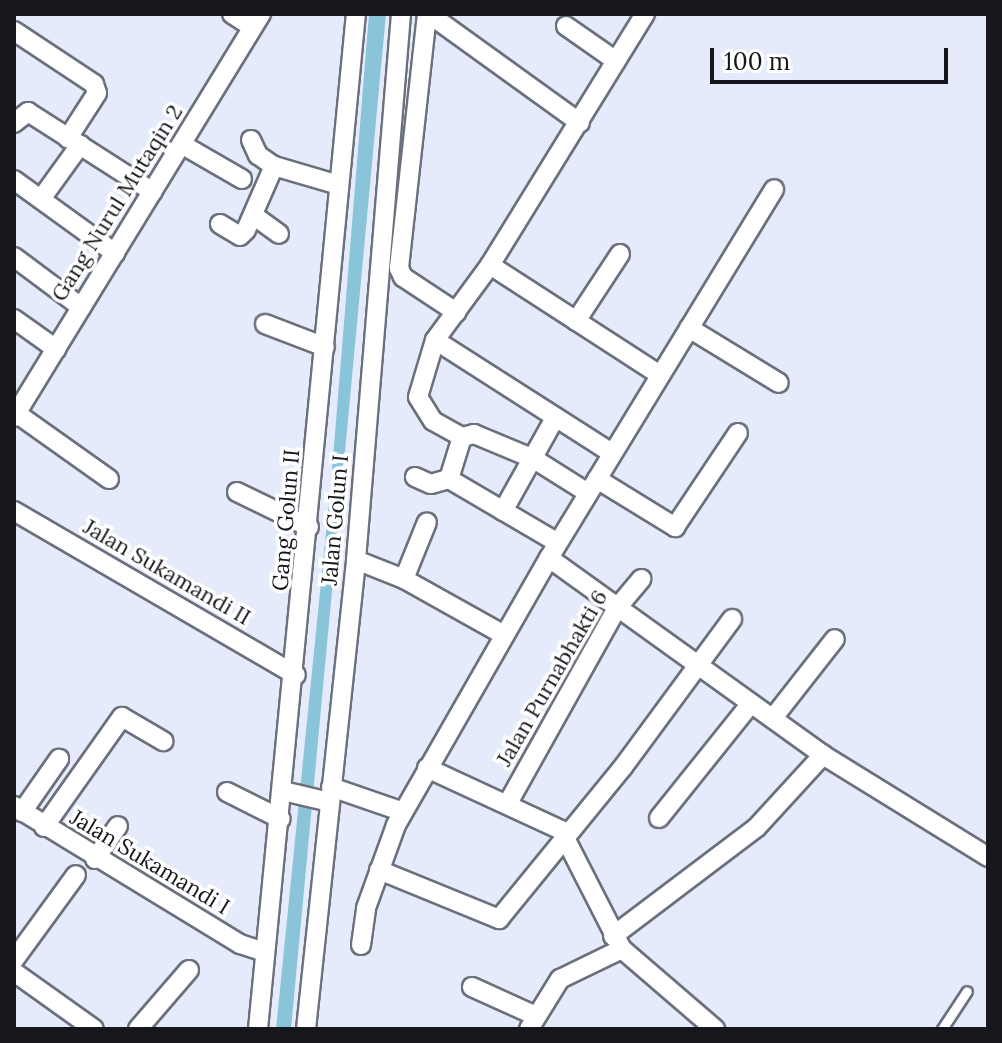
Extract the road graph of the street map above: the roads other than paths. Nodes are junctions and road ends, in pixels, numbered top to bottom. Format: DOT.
graph roads {
  1 [pos="232,14"];
  2 [pos="356,14"];
  3 [pos="401,14"];
  4 [pos="428,14"];
  5 [pos="645,14"];
  6 [pos="257,21"];
  7 [pos="566,26"];
  8 [pos="14,31"];
  9 [pos="616,61"];
  10 [pos="14,123"];
  11 [pos="580,123"];
  12 [pos="251,140"];
  13 [pos="74,141"];
  14 [pos="183,145"];
  15 [pos="274,166"];
  16 [pos="242,179"];
  17 [pos="14,180"];
  18 [pos="339,185"];
  19 [pos="774,189"];
  20 [pos="153,192"];
  21 [pos="41,199"];
  22 [pos="253,215"];
  23 [pos="220,224"];
  24 [pos="279,234"];
  25 [pos="115,253"];
  26 [pos="620,254"];
  27 [pos="14,257"];
  28 [pos="490,265"];
  29 [pos="81,307"];
  30 [pos="456,312"];
  31 [pos="14,319"];
  32 [pos="576,321"];
  33 [pos="265,324"];
  34 [pos="689,328"];
  35 [pos="435,340"];
  36 [pos="325,347"];
  37 [pos="56,349"];
  38 [pos="660,375"];
  39 [pos="779,383"];
  40 [pos="15,415"];
  41 [pos="555,418"];
  42 [pos="738,433"];
  43 [pos="462,437"];
  44 [pos="612,453"];
  45 [pos="534,459"];
  46 [pos="415,477"];
  47 [pos="109,479"];
  48 [pos="449,479"];
  49 [pos="592,486"];
  50 [pos="237,492"];
  51 [pos="14,511"];
  52 [pos="503,511"];
  53 [pos="427,522"];
  54 [pos="309,527"];
  55 [pos="553,550"];
  56 [pos="356,560"];
  57 [pos="404,579"];
  58 [pos="641,579"];
  59 [pos="617,608"];
  60 [pos="732,619"];
  61 [pos="504,635"];
  62 [pos="835,639"];
  63 [pos="698,667"];
  64 [pos="296,675"];
  65 [pos="751,703"];
  66 [pos="773,718"];
  67 [pos="163,741"];
  68 [pos="823,755"];
  69 [pos="59,759"];
  70 [pos="427,768"];
  71 [pos="227,792"];
  72 [pos="287,792"];
  73 [pos="325,796"];
  74 [pos="508,803"];
  75 [pos="18,809"];
  76 [pos="403,812"];
  77 [pos="659,818"];
  78 [pos="281,819"];
  79 [pos="118,826"];
  80 [pos="44,827"];
  81 [pos="566,839"];
  82 [pos="988,857"];
  83 [pos="95,859"];
  84 [pos="379,870"];
  85 [pos="76,875"];
  86 [pos="617,943"];
  87 [pos="361,945"];
  88 [pos="265,952"];
  89 [pos="14,960"];
  90 [pos="189,970"];
  91 [pos="14,972"];
  92 [pos="472,987"];
  93 [pos="967,991"];
  94 [pos="533,1022"];
  95 [pos="94,1029"];
  96 [pos="138,1029"];
  97 [pos="258,1029"];
  98 [pos="306,1029"];
  99 [pos="715,1029"];
  100 [pos="942,1029"];
  1 -- 6 [label="street"];
  2 -- 18 [label="street, Gang Golun II"];
  3 -- 56 [label="street, Jalan Golun I"];
  4 -- 11 [label="street"];
  4 -- 30 [label="street"];
  5 -- 9 [label="street"];
  6 -- 14 [label="street, Gang Nurul Mutaqin 2"];
  7 -- 9 [label="street"];
  8 -- 13 [label="street"];
  9 -- 11 [label="street"];
  10 -- 13 [label="street"];
  11 -- 28 [label="street"];
  12 -- 15 [label="street"];
  13 -- 20 [label="street"];
  13 -- 21 [label="street"];
  14 -- 16 [label="street"];
  14 -- 20 [label="street, Gang Nurul Mutaqin 2"];
  15 -- 18 [label="street"];
  15 -- 22 [label="street"];
  17 -- 21 [label="street"];
  18 -- 36 [label="street, Gang Golun II"];
  19 -- 34 [label="street"];
  20 -- 25 [label="street, Gang Nurul Mutaqin 2"];
  21 -- 25 [label="street"];
  22 -- 23 [label="street"];
  22 -- 24 [label="street"];
  25 -- 29 [label="street, Gang Nurul Mutaqin 2"];
  26 -- 32 [label="street"];
  27 -- 29 [label="street"];
  28 -- 30 [label="street"];
  28 -- 32 [label="street"];
  29 -- 37 [label="street, Gang Nurul Mutaqin 2"];
  30 -- 35 [label="street"];
  31 -- 37 [label="street"];
  32 -- 38 [label="street"];
  33 -- 36 [label="street"];
  34 -- 38 [label="street"];
  34 -- 39 [label="street"];
  35 -- 41 [label="street"];
  35 -- 43 [label="street"];
  36 -- 54 [label="street, Gang Golun II"];
  37 -- 40 [label="street, Gang Nurul Mutaqin 2"];
  38 -- 44 [label="street"];
  40 -- 47 [label="street"];
  41 -- 44 [label="street"];
  41 -- 45 [label="street"];
  42 -- 49 [label="street"];
  43 -- 45 [label="street"];
  43 -- 48 [label="street"];
  44 -- 49 [label="street"];
  45 -- 49 [label="street"];
  45 -- 52 [label="street"];
  46 -- 48 [label="street"];
  48 -- 52 [label="street"];
  49 -- 55 [label="street"];
  50 -- 54 [label="street"];
  51 -- 64 [label="street, Jalan Sukamandi II"];
  52 -- 55 [label="street"];
  53 -- 57 [label="street"];
  54 -- 64 [label="street, Gang Golun II"];
  55 -- 59 [label="street"];
  55 -- 61 [label="street"];
  56 -- 57 [label="street"];
  56 -- 73 [label="street, Jalan Golun I"];
  57 -- 61 [label="street"];
  58 -- 59 [label="street, Jalan Purnabhakti 6"];
  59 -- 63 [label="street"];
  59 -- 74 [label="street, Jalan Purnabhakti 6"];
  60 -- 63 [label="street"];
  61 -- 70 [label="street"];
  62 -- 66 [label="street"];
  63 -- 65 [label="street"];
  63 -- 81 [label="street"];
  64 -- 72 [label="street, Gang Golun II"];
  65 -- 66 [label="street"];
  65 -- 77 [label="street"];
  66 -- 68 [label="street"];
  67 -- 80 [label="street"];
  68 -- 82 [label="street"];
  68 -- 86 [label="street"];
  69 -- 75 [label="street"];
  70 -- 74 [label="street"];
  70 -- 76 [label="street"];
  71 -- 78 [label="street"];
  72 -- 73 [label="street"];
  72 -- 78 [label="street, Gang Golun II"];
  73 -- 76 [label="street"];
  73 -- 98 [label="street, Jalan Golun I"];
  74 -- 81 [label="street"];
  75 -- 80 [label="street, Jalan Sukamandi I"];
  76 -- 84 [label="street"];
  78 -- 88 [label="street, Gang Golun II"];
  79 -- 83 [label="street"];
  80 -- 83 [label="street, Jalan Sukamandi I"];
  81 -- 84 [label="street"];
  81 -- 86 [label="street"];
  83 -- 88 [label="street, Jalan Sukamandi I"];
  84 -- 87 [label="street"];
  85 -- 89 [label="street"];
  86 -- 94 [label="street"];
  86 -- 99 [label="street"];
  88 -- 97 [label="street, Gang Golun II"];
  90 -- 96 [label="street"];
  91 -- 95 [label="street"];
  92 -- 94 [label="street"];
  93 -- 100 [label="lane"];
}
